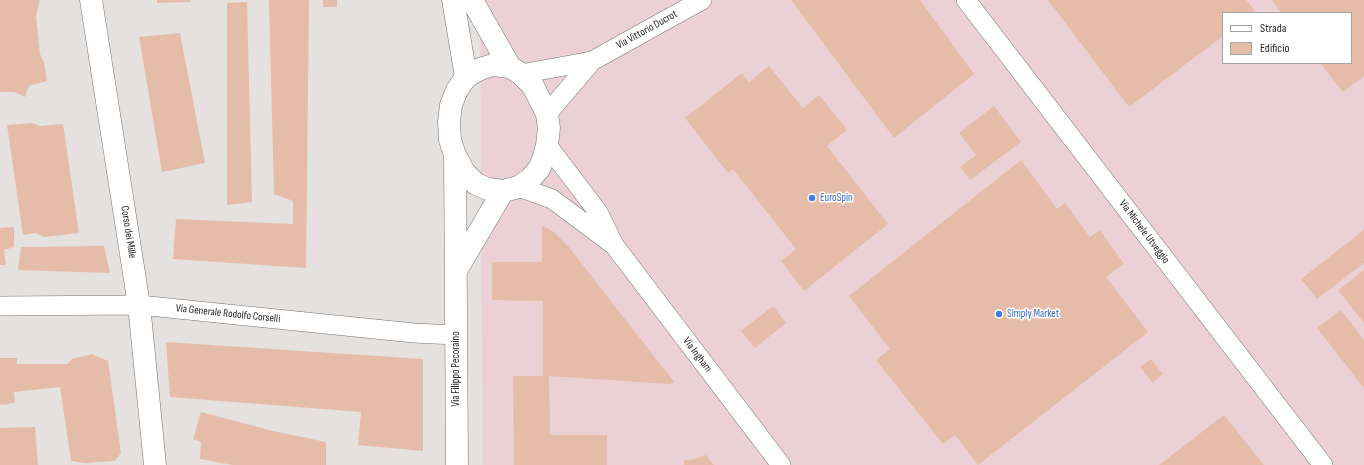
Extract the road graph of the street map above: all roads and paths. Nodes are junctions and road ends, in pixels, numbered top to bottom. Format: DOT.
graph roads {
  1 [pos="91,0"];
  2 [pos="453,0"];
  3 [pos="472,0"];
  4 [pos="702,0"];
  5 [pos="966,0"];
  6 [pos="592,61"];
  7 [pos="516,70"];
  8 [pos="466,77"];
  9 [pos="548,114"];
  10 [pos="547,145"];
  11 [pos="455,155"];
  12 [pos="511,189"];
  13 [pos="614,245"];
  14 [pos="455,272"];
  15 [pos="139,305"];
  16 [pos="0,306"];
  17 [pos="456,335"];
  18 [pos="155,465"];
  19 [pos="457,465"];
  20 [pos="781,465"];
  21 [pos="1323,465"];
  1 -- 15 [label="street, Corso dei Mille"];
  2 -- 8 [label="street"];
  3 -- 7 [label="street"];
  4 -- 6 [label="street, Via Vittorio Ducrot"];
  5 -- 21 [label="street, Via Michele Utveggio"];
  6 -- 7 [label="street"];
  6 -- 9 [label="street"];
  7 -- 8 [label="street"];
  7 -- 9 [label="street"];
  8 -- 11 [label="street"];
  9 -- 10 [label="street"];
  10 -- 12 [label="street"];
  10 -- 13 [label="street"];
  11 -- 12 [label="street"];
  11 -- 14 [label="street, Via Filippo Pecoraino"];
  12 -- 13 [label="street"];
  12 -- 14 [label="street"];
  13 -- 20 [label="street, Via Ingham"];
  14 -- 17 [label="street, Via Filippo Pecoraino"];
  15 -- 16 [label="street, Via Generale Rodolfo Corselli"];
  15 -- 17 [label="street, Via Generale Rodolfo Corselli"];
  15 -- 18 [label="street, Corso dei Mille"];
  17 -- 19 [label="street, Via Filippo Pecoraino"];
}
